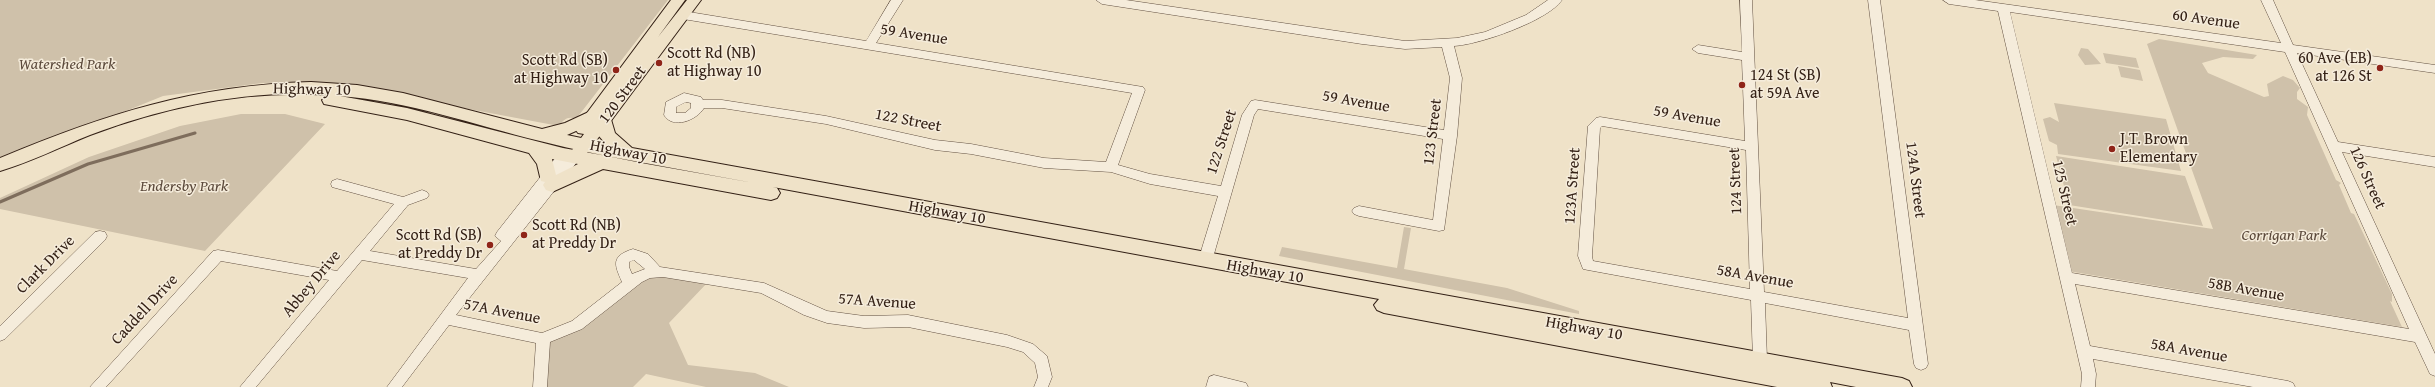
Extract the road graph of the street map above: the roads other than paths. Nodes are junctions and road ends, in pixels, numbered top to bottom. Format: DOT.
graph roads {
  1 [pos="678,0"];
  2 [pos="694,0"];
  3 [pos="897,0"];
  4 [pos="1102,0"];
  5 [pos="1556,0"];
  6 [pos="1746,0"];
  7 [pos="1874,0"];
  8 [pos="1949,0"];
  9 [pos="2267,0"];
  10 [pos="2002,8"];
  11 [pos="683,15"];
  12 [pos="1447,43"];
  13 [pos="869,45"];
  14 [pos="2288,48"];
  15 [pos="1698,49"];
  16 [pos="1748,58"];
  17 [pos="2435,69"];
  18 [pos="699,104"];
  19 [pos="1255,104"];
  20 [pos="1601,117"];
  21 [pos="598,118"];
  22 [pos="1451,136"];
  23 [pos="538,142"];
  24 [pos="1751,146"];
  25 [pos="2334,146"];
  26 [pos="574,150"];
  27 [pos="626,153"];
  28 [pos="2435,162"];
  29 [pos="602,163"];
  30 [pos="0,165"];
  31 [pos="1111,166"];
  32 [pos="0,175"];
  33 [pos="550,181"];
  34 [pos="337,184"];
  35 [pos="1225,192"];
  36 [pos="422,194"];
  37 [pos="403,202"];
  38 [pos="1359,211"];
  39 [pos="100,236"];
  40 [pos="360,254"];
  41 [pos="1583,258"];
  42 [pos="1205,261"];
  43 [pos="656,272"];
  44 [pos="479,275"];
  45 [pos="340,277"];
  46 [pos="2066,277"];
  47 [pos="630,283"];
  48 [pos="1756,296"];
  49 [pos="446,319"];
  50 [pos="1916,325"];
  51 [pos="0,335"];
  52 [pos="2420,337"];
  53 [pos="1553,338"];
  54 [pos="543,339"];
  55 [pos="2083,351"];
  56 [pos="1760,360"];
  57 [pos="1921,364"];
  58 [pos="2435,370"];
  59 [pos="1214,384"];
  60 [pos="97,387"];
  61 [pos="247,387"];
  62 [pos="394,387"];
  63 [pos="540,387"];
  64 [pos="1041,387"];
  65 [pos="1241,387"];
  66 [pos="1822,387"];
  67 [pos="1902,387"];
  68 [pos="2088,387"];
  69 [pos="2288,387"];
  1 -- 21 [label="main road, 120 Street"];
  2 -- 11 [label="main road, 120 Street"];
  3 -- 13 [label="street"];
  4 -- 12 [label="street"];
  5 -- 12 [label="street"];
  6 -- 16 [label="street, 124 Street"];
  7 -- 50 [label="street, 124A Street"];
  8 -- 10 [label="street, 60 Avenue"];
  9 -- 14 [label="street, 126 Street"];
  10 -- 14 [label="street, 60 Avenue"];
  10 -- 46 [label="street, 125 Street"];
  11 -- 13 [label="street, 59 Avenue"];
  11 -- 21 [label="main road, 120 Street"];
  12 -- 22 [label="street, 123 Street"];
  13 -- 31 [label="street, 59 Avenue"];
  14 -- 17 [label="street, 60 Avenue"];
  14 -- 25 [label="street, 126 Street"];
  15 -- 16 [label="street"];
  16 -- 24 [label="street, 124 Street"];
  18 -- 31 [label="street, 122 Street"];
  19 -- 22 [label="street, 59 Avenue"];
  19 -- 35 [label="street, 122 Street"];
  20 -- 24 [label="street, 59 Avenue"];
  20 -- 41 [label="street, 123A Street"];
  21 -- 23 [label="highway"];
  21 -- 26 [label="main road, 120 Street"];
  21 -- 27 [label="highway"];
  22 -- 38 [label="street, 123 Street"];
  23 -- 26 [label="highway, Highway 10"];
  23 -- 30 [label="highway, Highway 10"];
  23 -- 32 [label="highway, Highway 10"];
  23 -- 33 [label="highway"];
  24 -- 48 [label="street, 124 Street"];
  25 -- 28 [label="street"];
  25 -- 52 [label="street, 126 Street"];
  26 -- 27 [label="highway, Highway 10"];
  26 -- 29 [label="highway, Highway 10"];
  26 -- 33 [label="street, 120 Street"];
  27 -- 42 [label="highway, Highway 10"];
  29 -- 33 [label="highway"];
  29 -- 53 [label="highway, Highway 10"];
  31 -- 35 [label="street, 122 Street"];
  33 -- 44 [label="street, 120 Street"];
  34 -- 37 [label="street"];
  35 -- 42 [label="street, 122 Street"];
  36 -- 37 [label="street, Abbey Drive"];
  37 -- 40 [label="street, Abbey Drive"];
  39 -- 51 [label="street, Clark Drive"];
  40 -- 44 [label="street"];
  40 -- 45 [label="street, Abbey Drive"];
  41 -- 48 [label="street, 58A Avenue"];
  42 -- 56 [label="highway, Highway 10"];
  43 -- 47 [label="street, 57A Avenue"];
  43 -- 47 [label="street"];
  43 -- 64 [label="street, 57A Avenue"];
  44 -- 49 [label="street, 120 Street"];
  45 -- 60 [label="street, Caddell Drive"];
  45 -- 61 [label="street, Abbey Drive"];
  46 -- 52 [label="street, 58B Avenue"];
  46 -- 55 [label="street, 125 Street"];
  47 -- 54 [label="street, 57A Avenue"];
  48 -- 50 [label="street, 58A Avenue"];
  48 -- 56 [label="street, 124 Street"];
  49 -- 54 [label="street, 57A Avenue"];
  49 -- 62 [label="street, 120 Street"];
  50 -- 57 [label="street, 124A Street"];
  52 -- 58 [label="street, 126 Street"];
  53 -- 56 [label="highway"];
  53 -- 66 [label="highway, Highway 10"];
  54 -- 63 [label="street"];
  55 -- 68 [label="street, 125 Street"];
  55 -- 69 [label="street, 58A Avenue"];
  56 -- 67 [label="highway, Highway 10"];
  59 -- 65 [label="street"];
}
